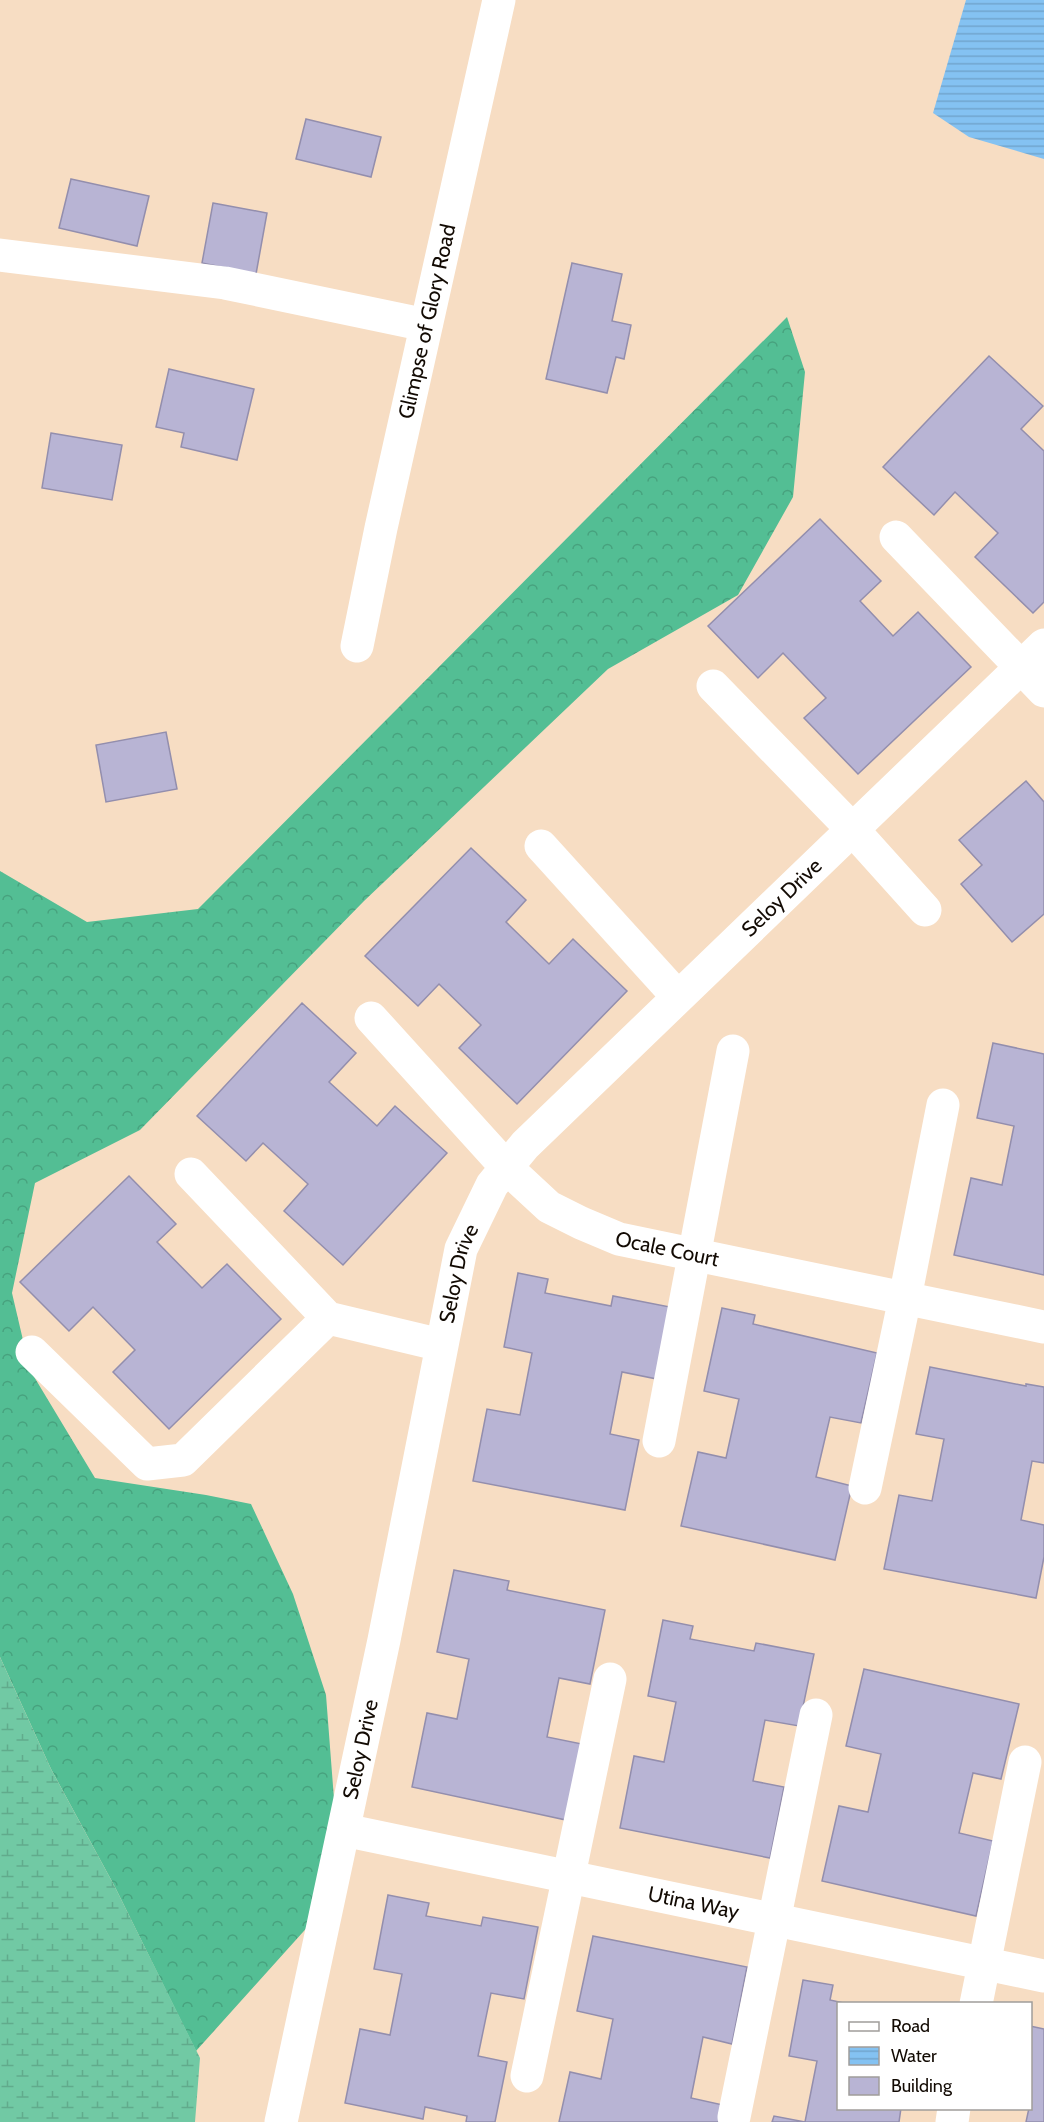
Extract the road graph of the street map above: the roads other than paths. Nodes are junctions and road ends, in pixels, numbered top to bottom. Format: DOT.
graph roads {
  1 [pos="499,0"];
  2 [pos="0,255"];
  3 [pos="426,325"];
  4 [pos="896,537"];
  5 [pos="357,646"];
  6 [pos="1033,656"];
  7 [pos="713,686"];
  8 [pos="1044,691"];
  9 [pos="853,830"];
  10 [pos="541,846"];
  11 [pos="925,910"];
  12 [pos="678,997"];
  13 [pos="371,1018"];
  14 [pos="733,1051"];
  15 [pos="943,1105"];
  16 [pos="507,1168"];
  17 [pos="191,1174"];
  18 [pos="696,1254"];
  19 [pos="905,1298"];
  20 [pos="328,1317"];
  21 [pos="1044,1327"];
  22 [pos="441,1345"];
  23 [pos="32,1352"];
  24 [pos="659,1441"];
  25 [pos="865,1488"];
  26 [pos="610,1678"];
  27 [pos="816,1715"];
  28 [pos="1025,1762"];
  29 [pos="344,1830"];
  30 [pos="568,1877"];
  31 [pos="774,1919"];
  32 [pos="984,1963"];
  33 [pos="1044,1976"];
  34 [pos="976,2002"];
  35 [pos="527,2076"];
  36 [pos="734,2117"];
  37 [pos="281,2122"];
  1 -- 3 [label="street, Glimpse of Glory Road"];
  2 -- 3 [label="street"];
  3 -- 5 [label="street, Glimpse of Glory Road"];
  4 -- 6 [label="street"];
  6 -- 8 [label="street"];
  6 -- 9 [label="street, Seloy Drive"];
  7 -- 9 [label="street"];
  9 -- 11 [label="street"];
  9 -- 12 [label="street, Seloy Drive"];
  10 -- 12 [label="street"];
  12 -- 16 [label="street, Seloy Drive"];
  13 -- 16 [label="street, Ocale Court"];
  14 -- 18 [label="street"];
  15 -- 19 [label="street"];
  16 -- 18 [label="street, Ocale Court"];
  16 -- 22 [label="street, Seloy Drive"];
  17 -- 20 [label="street"];
  18 -- 19 [label="street, Ocale Court"];
  18 -- 24 [label="street"];
  19 -- 21 [label="street, Ocale Court"];
  19 -- 25 [label="street"];
  20 -- 22 [label="street"];
  20 -- 23 [label="street"];
  22 -- 29 [label="street, Seloy Drive"];
  26 -- 30 [label="street"];
  27 -- 31 [label="street"];
  28 -- 32 [label="street"];
  29 -- 30 [label="street, Utina Way"];
  29 -- 37 [label="street, Seloy Drive"];
  30 -- 31 [label="street, Utina Way"];
  30 -- 35 [label="street"];
  31 -- 32 [label="street, Utina Way"];
  31 -- 36 [label="street"];
  32 -- 33 [label="street, Utina Way"];
  32 -- 34 [label="street"];
}
